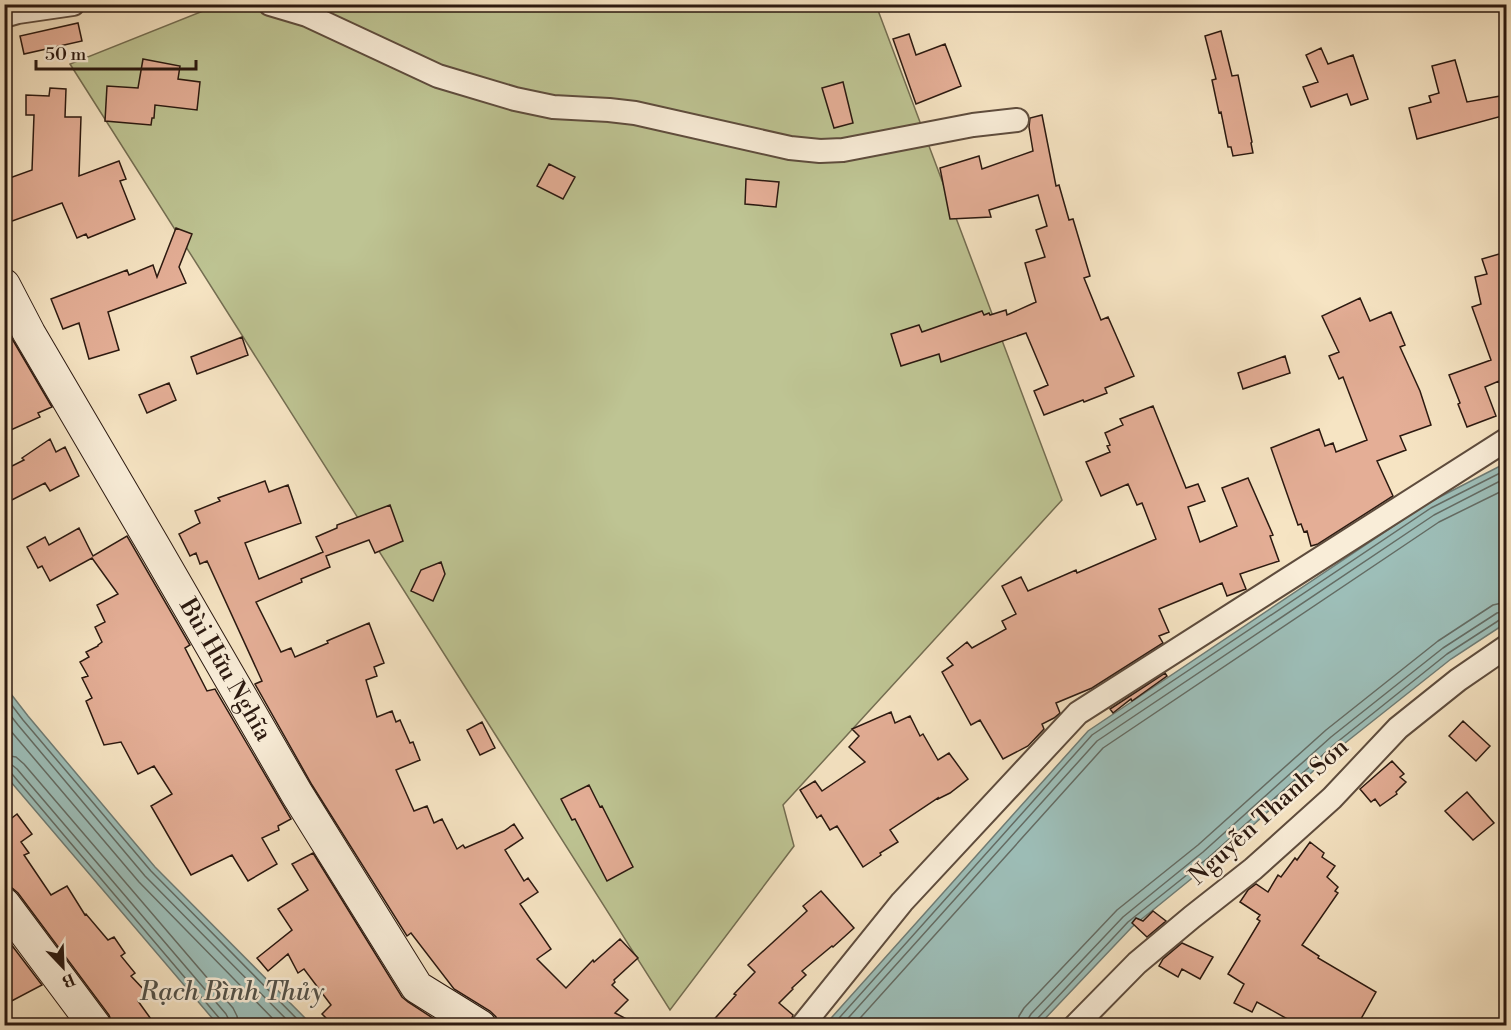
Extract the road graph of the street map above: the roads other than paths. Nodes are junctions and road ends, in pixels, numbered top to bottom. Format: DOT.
graph roads {
  1 [pos="73,4"];
  2 [pos="270,4"];
  3 [pos="4,16"];
  4 [pos="1017,120"];
  5 [pos="4,285"];
  6 [pos="1506,440"];
  7 [pos="1506,647"];
  8 [pos="4,904"];
  9 [pos="95,1026"];
  10 [pos="480,1026"];
  11 [pos="802,1026"];
  12 [pos="1075,1026"];
  1 -- 3 [label="street"];
  2 -- 4 [label="street"];
  5 -- 10 [label="main road, Bùi Hữu Nghĩa"];
  6 -- 11 [label="street"];
  7 -- 12 [label="street, Nguyễn Thanh Sơn"];
  8 -- 9 [label="main road"];
}
